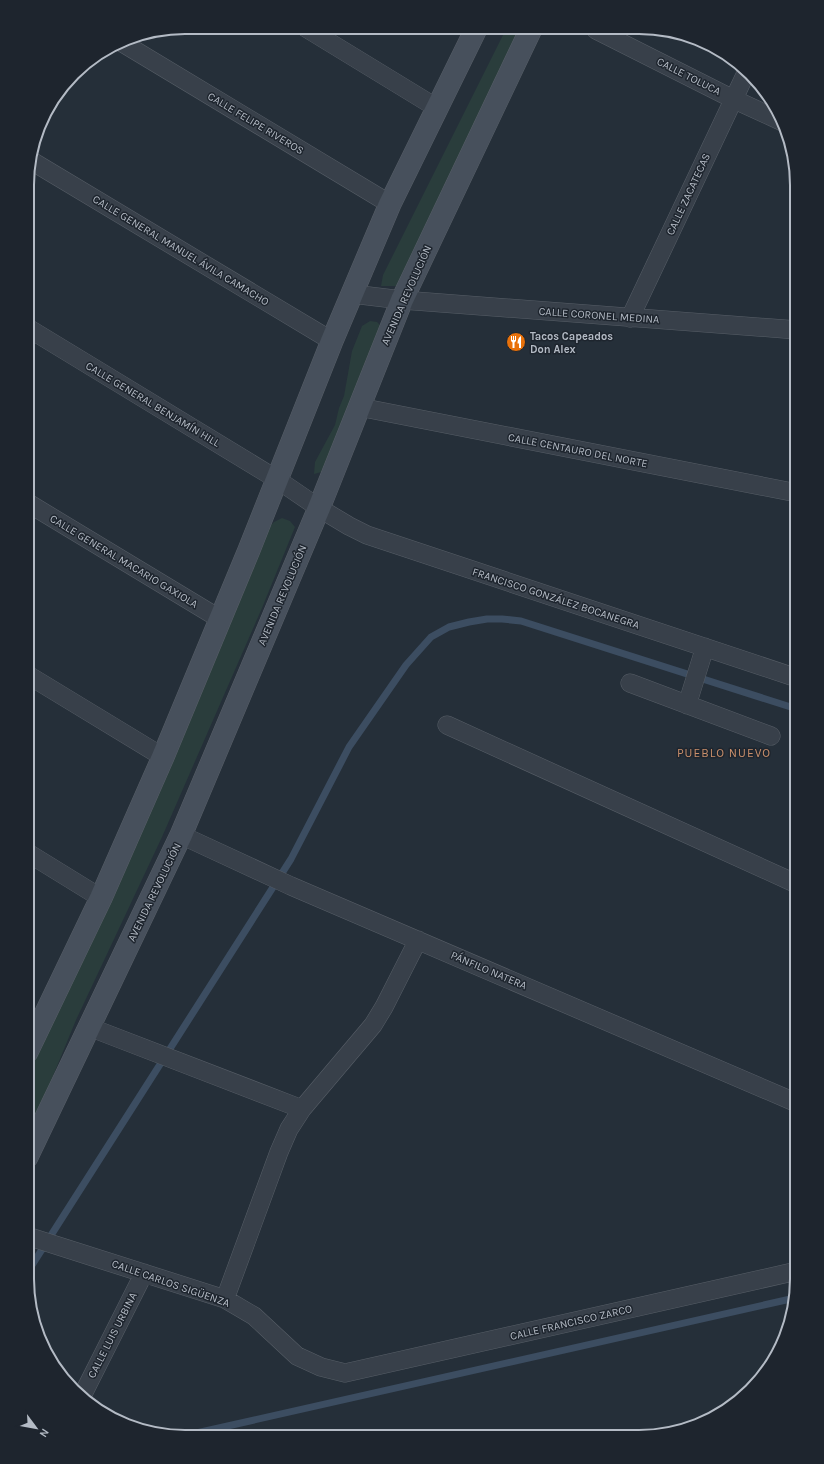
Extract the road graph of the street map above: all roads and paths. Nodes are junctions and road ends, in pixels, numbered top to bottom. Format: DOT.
graph roads {
  1 [pos="316,34"];
  2 [pos="474,34"];
  3 [pos="529,34"];
  4 [pos="604,34"];
  5 [pos="127,46"];
  6 [pos="744,77"];
  7 [pos="733,99"];
  8 [pos="437,108"];
  9 [pos="774,118"];
  10 [pos="35,163"];
  11 [pos="390,204"];
  12 [pos="352,294"];
  13 [pos="402,300"];
  14 [pos="630,318"];
  15 [pos="790,329"];
  16 [pos="34,332"];
  17 [pos="332,341"];
  18 [pos="359,407"];
  19 [pos="278,480"];
  20 [pos="790,492"];
  21 [pos="34,507"];
  22 [pos="319,508"];
  23 [pos="220,618"];
  24 [pos="705,647"];
  25 [pos="790,676"];
  26 [pos="34,679"];
  27 [pos="630,683"];
  28 [pos="687,705"];
  29 [pos="447,725"];
  30 [pos="771,736"];
  31 [pos="163,757"];
  32 [pos="182,835"];
  33 [pos="34,858"];
  34 [pos="790,881"];
  35 [pos="101,898"];
  36 [pos="418,940"];
  37 [pos="34,1024"];
  38 [pos="89,1027"];
  39 [pos="790,1100"];
  40 [pos="302,1109"];
  41 [pos="34,1142"];
  42 [pos="34,1238"];
  43 [pos="144,1273"];
  44 [pos="790,1273"];
  45 [pos="224,1299"];
  46 [pos="345,1373"];
  47 [pos="85,1391"];
  1 -- 8 [label="street"];
  2 -- 8 [label="street"];
  3 -- 13 [label="street, AVENIDA REVOLUCIÓN"];
  4 -- 7 [label="street, CALLE TOLUCA"];
  5 -- 11 [label="street, CALLE FELIPE RIVEROS"];
  6 -- 7 [label="street, CALLE ZACATECAS"];
  7 -- 9 [label="street, CALLE TOLUCA"];
  7 -- 14 [label="street, CALLE ZACATECAS"];
  8 -- 11 [label="street"];
  10 -- 17 [label="street, CALLE GENERAL MANUEL ÁVILA CAMACHO"];
  11 -- 12 [label="street"];
  12 -- 13 [label="street, CALLE CORONEL MEDINA"];
  12 -- 17 [label="street"];
  13 -- 14 [label="street, CALLE CORONEL MEDINA"];
  13 -- 18 [label="street, AVENIDA REVOLUCIÓN"];
  14 -- 15 [label="street, CALLE CORONEL MEDINA"];
  16 -- 19 [label="street, CALLE GENERAL BENJAMÍN HILL"];
  17 -- 19 [label="street"];
  18 -- 20 [label="street, CALLE CENTAURO DEL NORTE"];
  18 -- 22 [label="street, AVENIDA REVOLUCIÓN"];
  19 -- 22 [label="street, CALLE GENERAL BENJAMÍN HILL"];
  19 -- 23 [label="street"];
  21 -- 23 [label="street, CALLE GENERAL MACARIO GAXIOLA"];
  22 -- 24 [label="street, FRANCISCO GONZÁLEZ BOCANEGRA"];
  22 -- 32 [label="street, AVENIDA REVOLUCIÓN"];
  23 -- 31 [label="street"];
  24 -- 25 [label="street, FRANCISCO GONZÁLEZ BOCANEGRA"];
  24 -- 28 [label="street"];
  26 -- 31 [label="street"];
  27 -- 28 [label="street"];
  28 -- 30 [label="street"];
  29 -- 34 [label="street"];
  31 -- 35 [label="street"];
  32 -- 36 [label="street, PÁNFILO NATERA"];
  32 -- 38 [label="street, AVENIDA REVOLUCIÓN"];
  33 -- 35 [label="street"];
  35 -- 37 [label="street"];
  36 -- 39 [label="street, PÁNFILO NATERA"];
  36 -- 40 [label="street"];
  38 -- 40 [label="street"];
  38 -- 41 [label="street, AVENIDA REVOLUCIÓN"];
  40 -- 45 [label="street"];
  42 -- 43 [label="street, CALLE CARLOS SIGÜENZA"];
  43 -- 45 [label="street, CALLE CARLOS SIGÜENZA"];
  43 -- 47 [label="street, CALLE LUIS URBINA"];
  44 -- 46 [label="street, CALLE FRANCISCO ZARCO"];
  45 -- 46 [label="street, CALLE CARLOS SIGÜENZA"];
}
